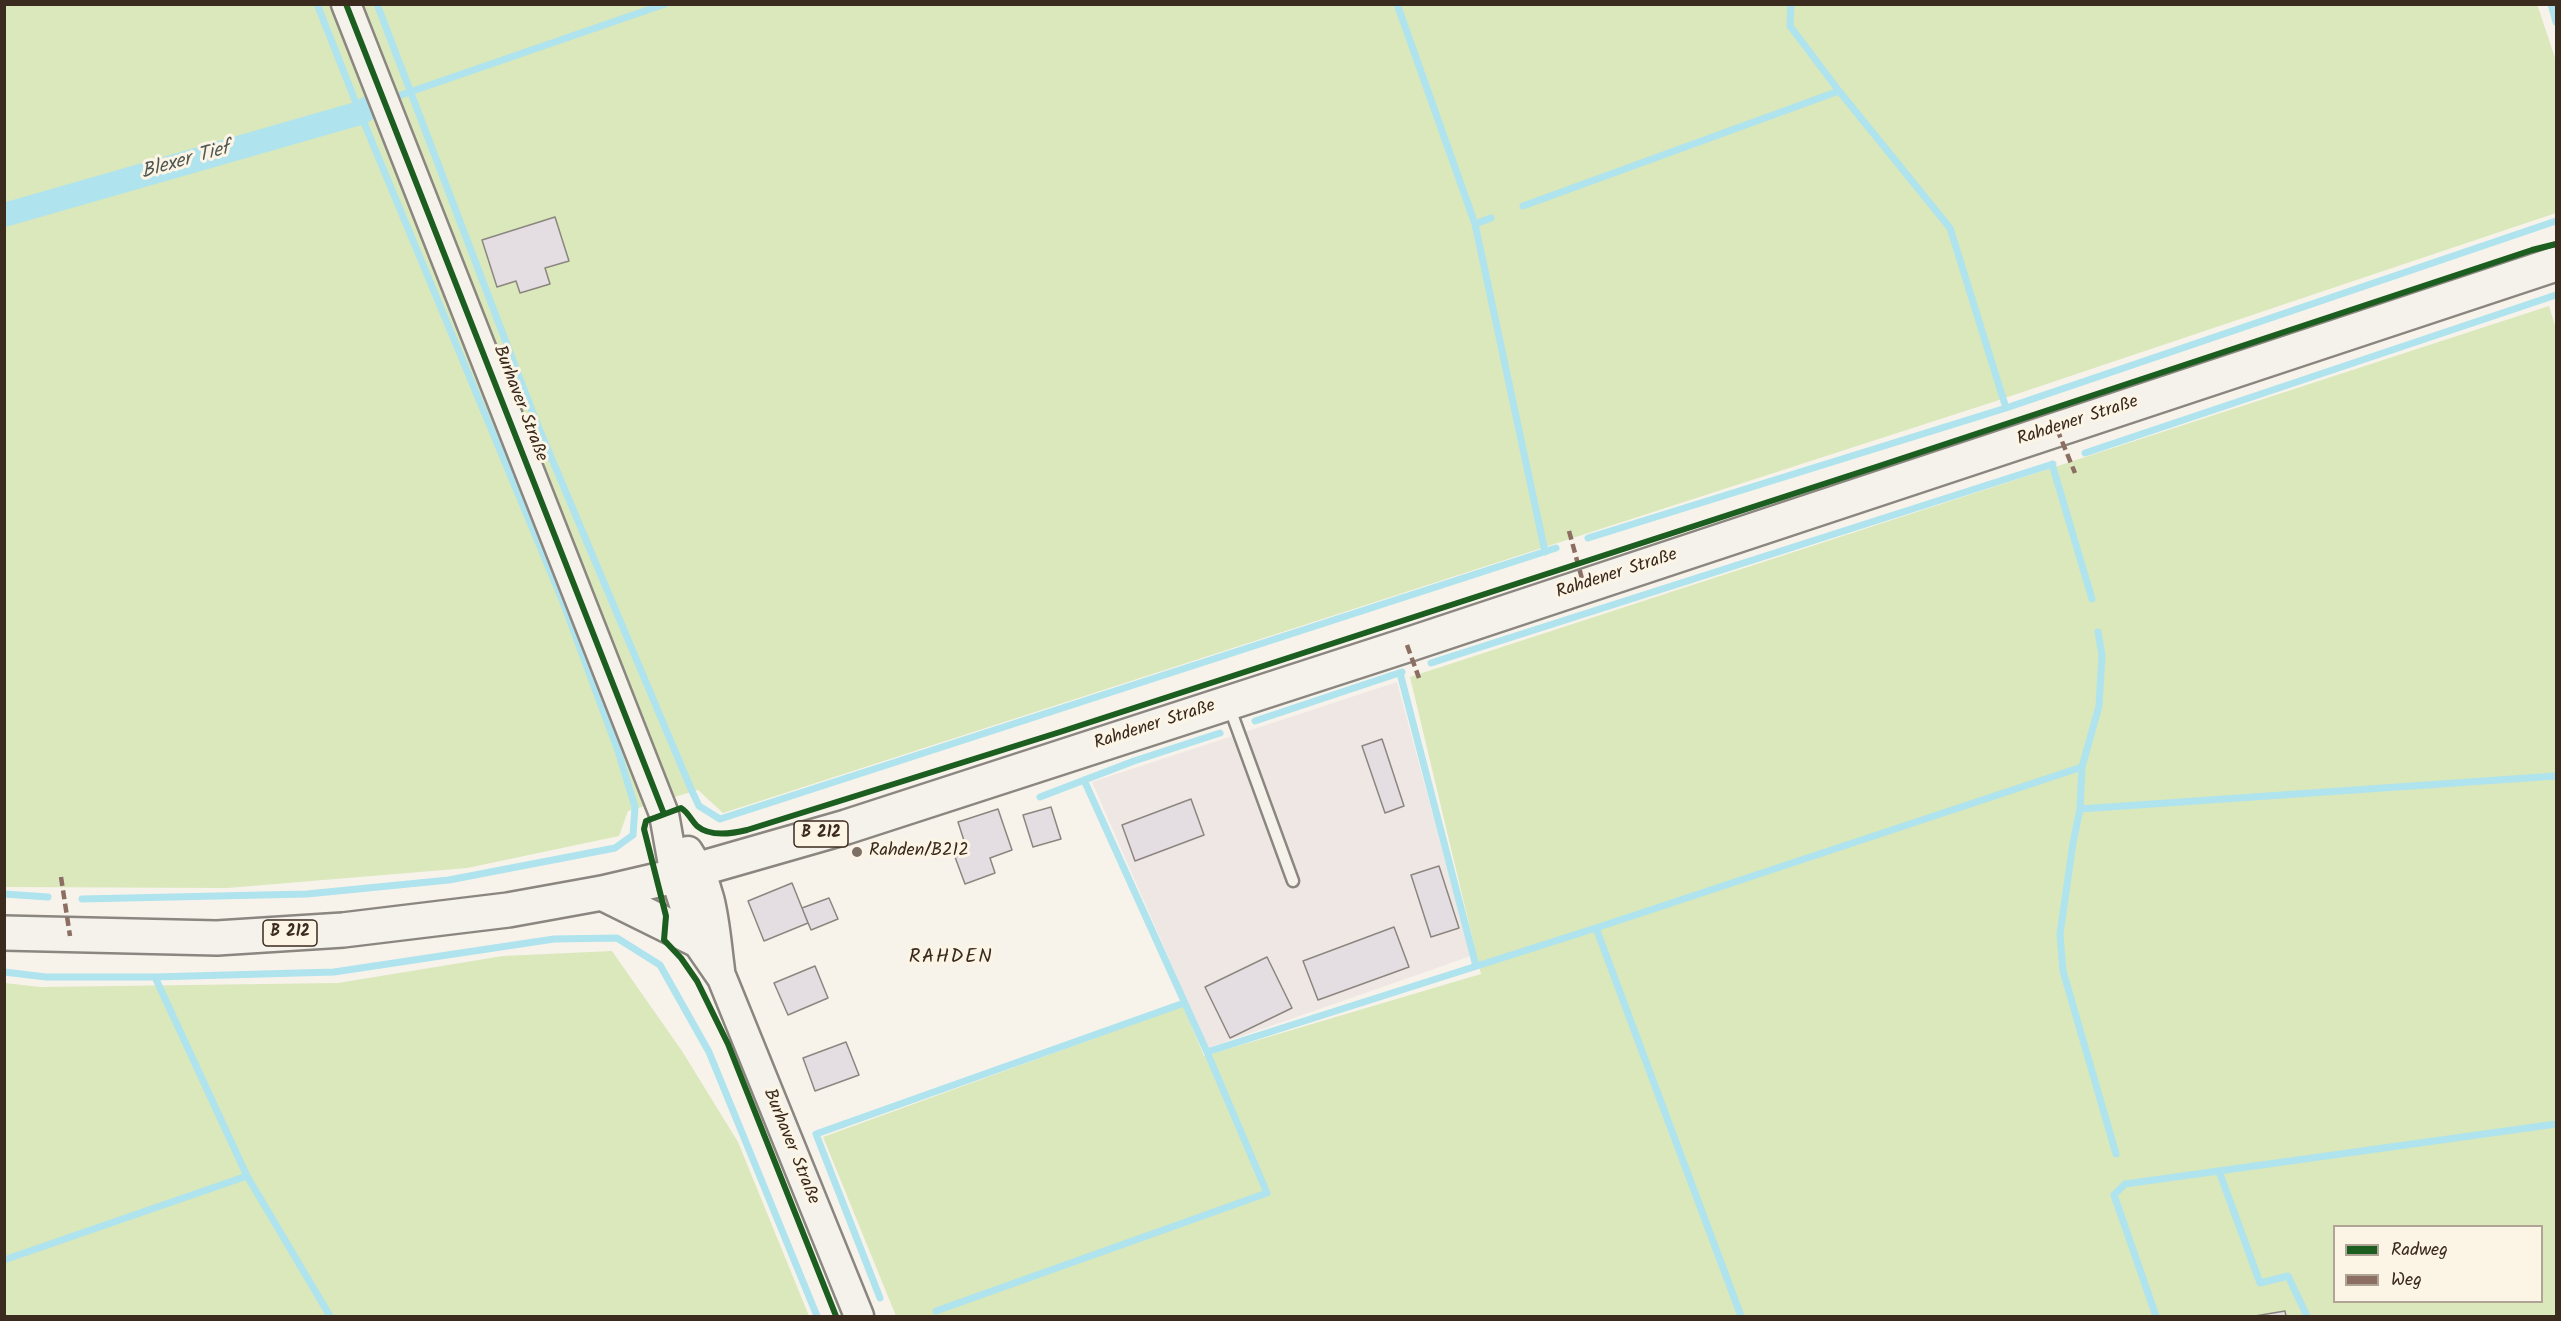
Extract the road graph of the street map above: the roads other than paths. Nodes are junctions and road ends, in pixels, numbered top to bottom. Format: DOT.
graph roads {
  1 [pos="346,4"];
  2 [pos="2556,264"];
  3 [pos="1228,703"];
  4 [pos="687,872"];
  5 [pos="1293,881"];
  6 [pos="602,893"];
  7 [pos="4,933"];
  8 [pos="695,939"];
  9 [pos="722,978"];
  10 [pos="859,1317"];
  1 -- 4 [label="street, Burhaver Straße"];
  2 -- 3 [label="main road, Rahdener Straße / B 212"];
  3 -- 4 [label="main road, Rahdener Straße / B 212"];
  3 -- 5 [label="lane"];
  4 -- 6 [label="main road, B 212"];
  4 -- 8 [label="street, Burhaver Straße"];
  4 -- 9 [label="street, Burhaver Straße"];
  6 -- 7 [label="main road, B 212"];
  6 -- 8 [label="main road"];
  8 -- 9 [label="street, Burhaver Straße"];
  9 -- 10 [label="street, Burhaver Straße"];
}
